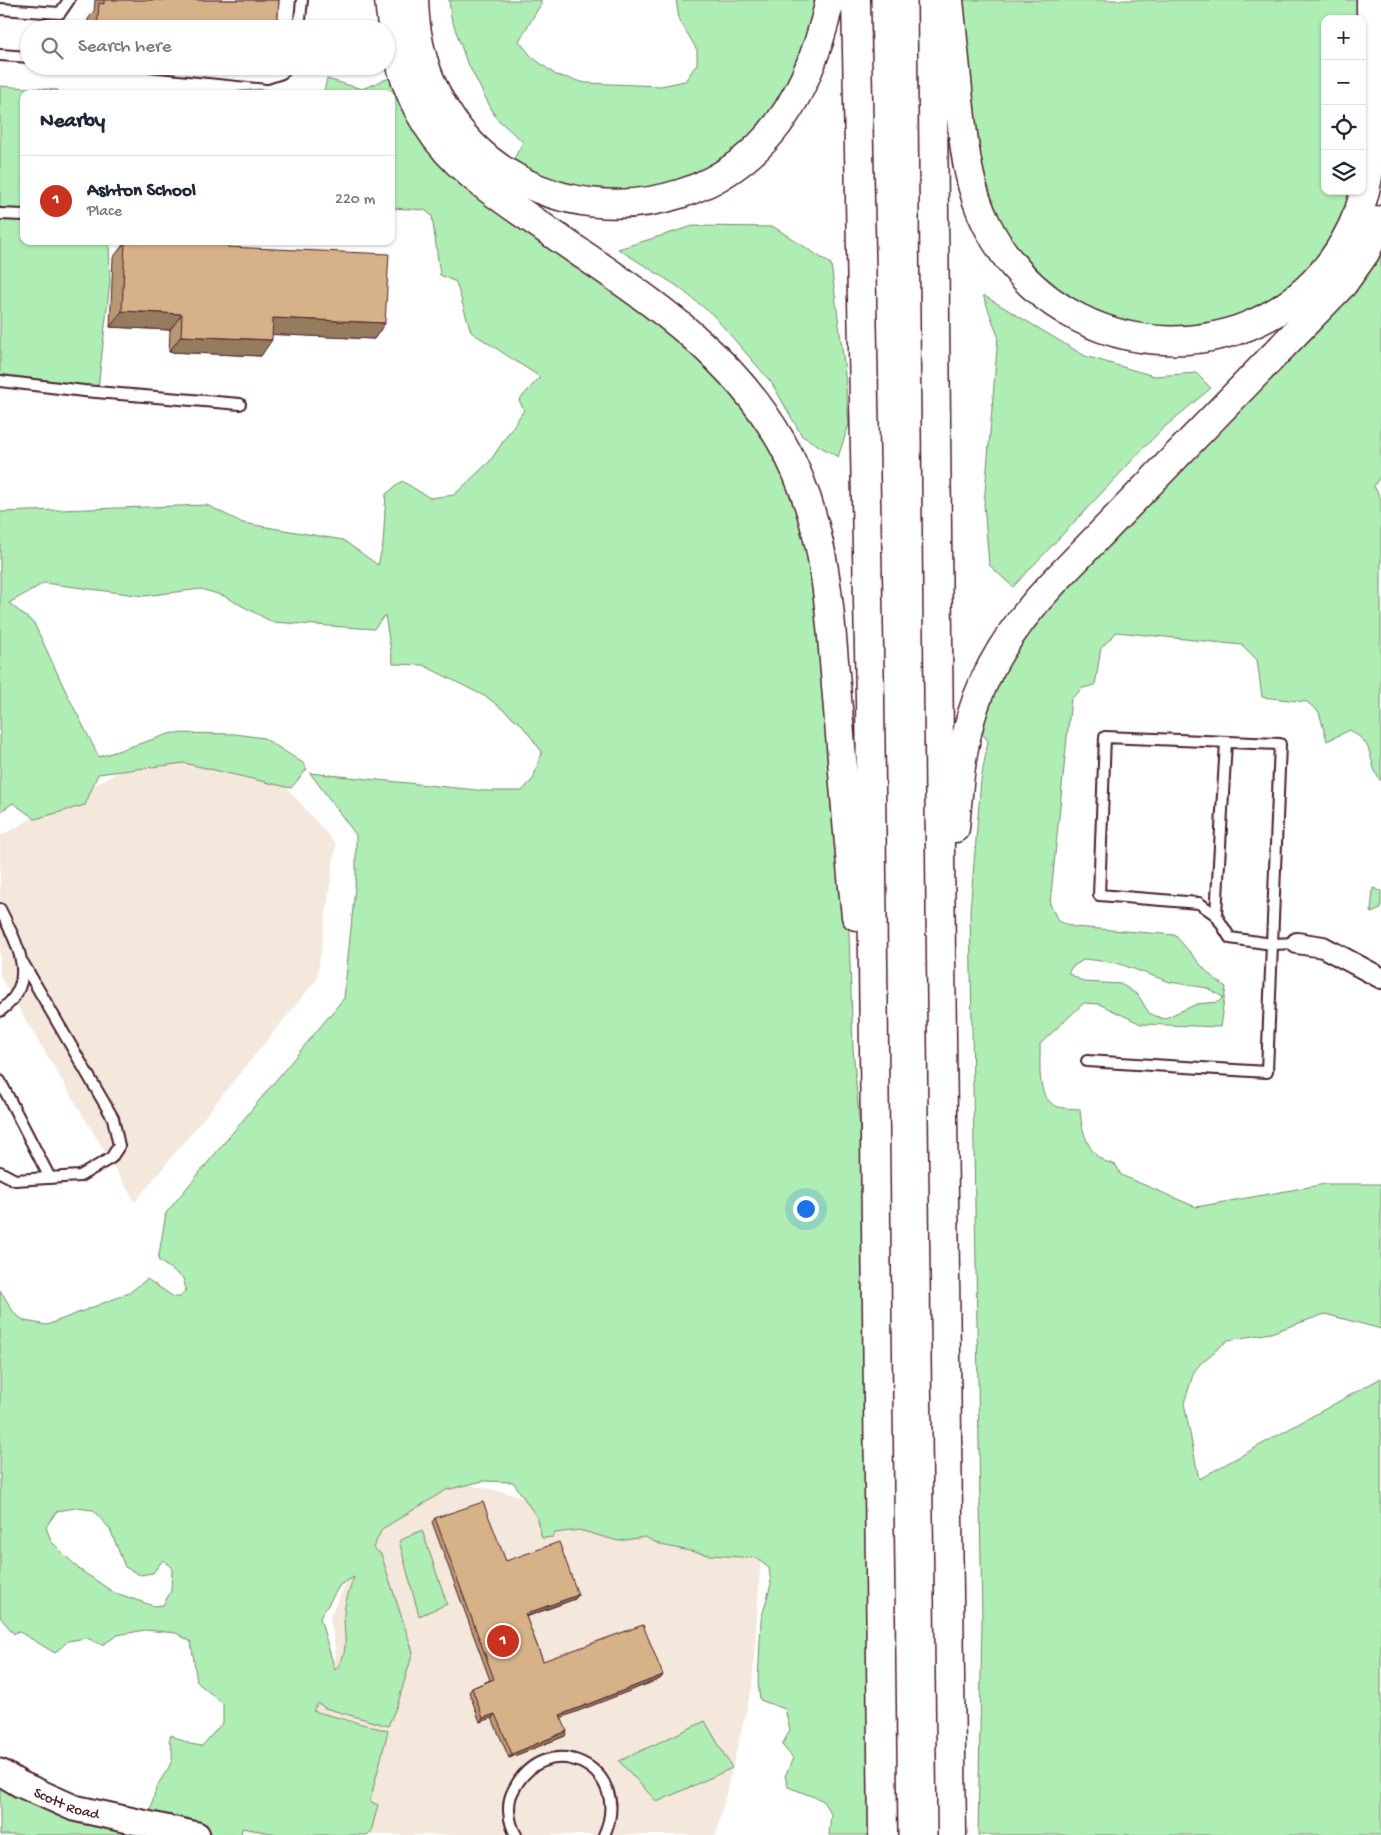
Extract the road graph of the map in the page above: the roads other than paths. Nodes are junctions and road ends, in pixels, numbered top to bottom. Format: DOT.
graph roads {
  1 [pos="68,0"];
  2 [pos="302,0"];
  3 [pos="389,0"];
  4 [pos="414,0"];
  5 [pos="830,0"];
  6 [pos="856,0"];
  7 [pos="932,0"];
  8 [pos="949,0"];
  9 [pos="1371,0"];
  10 [pos="0,9"];
  11 [pos="300,20"];
  12 [pos="392,20"];
  13 [pos="395,45"];
  14 [pos="0,54"];
  15 [pos="20,56"];
  16 [pos="238,75"];
  17 [pos="276,75"];
  18 [pos="0,214"];
  19 [pos="20,215"];
  20 [pos="1381,220"];
  21 [pos="0,381"];
  22 [pos="240,404"];
  23 [pos="1226,742"];
  24 [pos="0,909"];
  25 [pos="1216,916"];
  26 [pos="1297,943"];
  27 [pos="1272,944"];
  28 [pos="941,958"];
  29 [pos="23,963"];
  30 [pos="1381,978"];
  31 [pos="0,1011"];
  32 [pos="873,1054"];
  33 [pos="1087,1061"];
  34 [pos="0,1081"];
  35 [pos="0,1172"];
  36 [pos="50,1178"];
  37 [pos="0,1772"];
  38 [pos="197,1835"];
  39 [pos="516,1835"];
  40 [pos="604,1835"];
  41 [pos="883,1835"];
  42 [pos="952,1835"];
  1 -- 10 [label="lane"];
  2 -- 11 [label="lane"];
  3 -- 12 [label="highway"];
  4 -- 5 [label="highway"];
  6 -- 32 [label="highway"];
  7 -- 28 [label="highway"];
  8 -- 9 [label="highway"];
  13 -- 32 [label="highway"];
  14 -- 15 [label="lane"];
  16 -- 17 [label="lane"];
  18 -- 19 [label="lane"];
  20 -- 28 [label="highway"];
  21 -- 22 [label="lane"];
  23 -- 25 [label="lane"];
  23 -- 25 [label="lane"];
  23 -- 27 [label="lane"];
  24 -- 29 [label="lane"];
  25 -- 27 [label="lane"];
  26 -- 27 [label="lane"];
  26 -- 30 [label="street"];
  27 -- 33 [label="lane"];
  28 -- 42 [label="highway"];
  29 -- 31 [label="lane"];
  29 -- 36 [label="lane"];
  32 -- 41 [label="highway"];
  34 -- 36 [label="lane"];
  35 -- 36 [label="lane"];
  37 -- 38 [label="street, Scott Road"];
  39 -- 40 [label="lane"];
}
